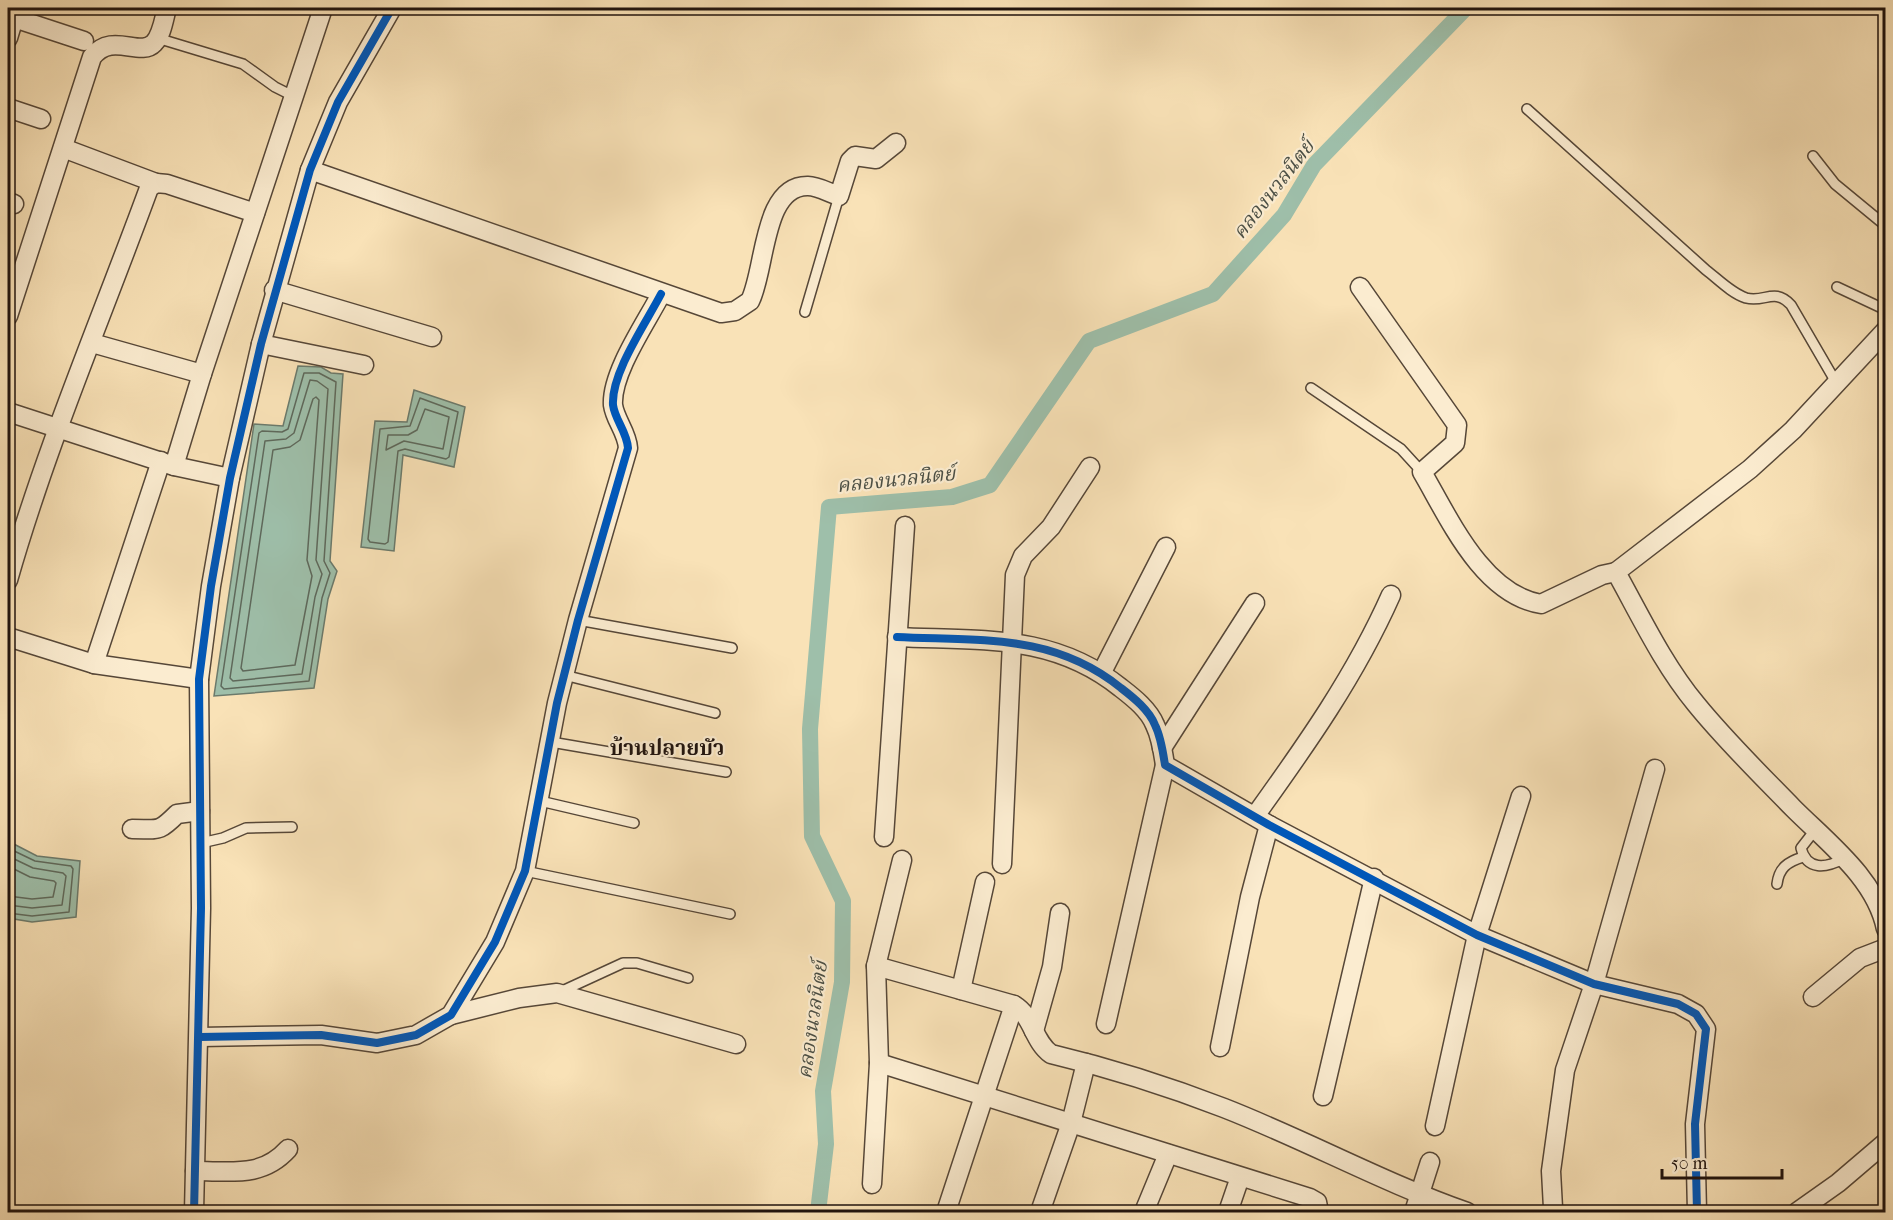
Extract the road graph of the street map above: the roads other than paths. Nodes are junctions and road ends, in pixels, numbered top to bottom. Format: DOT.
graph roads {
  1 [pos="167,8"];
  2 [pos="323,8"];
  3 [pos="392,8"];
  4 [pos="16,13"];
  5 [pos="8,38"];
  6 [pos="157,38"];
  7 [pos="84,41"];
  8 [pos="293,96"];
  9 [pos="8,108"];
  10 [pos="1527,109"];
  11 [pos="41,119"];
  12 [pos="896,143"];
  13 [pos="63,148"];
  14 [pos="1813,156"];
  15 [pos="310,170"];
  16 [pos="156,183"];
  17 [pos="839,196"];
  18 [pos="255,213"];
  19 [pos="1886,226"];
  20 [pos="1360,287"];
  21 [pos="1837,287"];
  22 [pos="274,290"];
  23 [pos="661,294"];
  24 [pos="1886,310"];
  25 [pos="805,312"];
  26 [pos="8,316"];
  27 [pos="1886,330"];
  28 [pos="432,337"];
  29 [pos="92,343"];
  30 [pos="261,344"];
  31 [pos="364,365"];
  32 [pos="202,374"];
  33 [pos="1837,384"];
  34 [pos="1311,388"];
  35 [pos="8,412"];
  36 [pos="56,429"];
  37 [pos="168,464"];
  38 [pos="1090,467"];
  39 [pos="1422,472"];
  40 [pos="230,478"];
  41 [pos="905,526"];
  42 [pos="13,538"];
  43 [pos="1166,547"];
  44 [pos="1616,572"];
  45 [pos="8,580"];
  46 [pos="1390,595"];
  47 [pos="1255,603"];
  48 [pos="578,620"];
  49 [pos="8,637"];
  50 [pos="897,637"];
  51 [pos="1010,643"];
  52 [pos="732,648"];
  53 [pos="94,664"];
  54 [pos="1102,672"];
  55 [pos="564,675"];
  56 [pos="199,679"];
  57 [pos="715,713"];
  58 [pos="551,742"];
  59 [pos="1164,757"];
  60 [pos="1655,769"];
  61 [pos="726,772"];
  62 [pos="1521,796"];
  63 [pos="540,801"];
  64 [pos="200,811"];
  65 [pos="1262,820"];
  66 [pos="634,823"];
  67 [pos="292,827"];
  68 [pos="132,829"];
  69 [pos="1815,830"];
  70 [pos="884,837"];
  71 [pos="201,843"];
  72 [pos="1803,857"];
  73 [pos="1843,859"];
  74 [pos="902,860"];
  75 [pos="1002,864"];
  76 [pos="525,871"];
  77 [pos="1374,878"];
  78 [pos="985,882"];
  79 [pos="1777,884"];
  80 [pos="1060,913"];
  81 [pos="730,914"];
  82 [pos="1886,929"];
  83 [pos="1477,935"];
  84 [pos="1886,948"];
  85 [pos="876,966"];
  86 [pos="688,978"];
  87 [pos="1594,984"];
  88 [pos="961,990"];
  89 [pos="557,993"];
  90 [pos="1813,997"];
  91 [pos="1014,1005"];
  92 [pos="451,1015"];
  93 [pos="1106,1024"];
  94 [pos="1034,1030"];
  95 [pos="200,1037"];
  96 [pos="736,1044"];
  97 [pos="1221,1047"];
  98 [pos="879,1063"];
  99 [pos="1086,1063"];
  100 [pos="983,1096"];
  101 [pos="1323,1096"];
  102 [pos="1071,1123"];
  103 [pos="1435,1126"];
  104 [pos="1886,1142"];
  105 [pos="288,1149"];
  106 [pos="1168,1154"];
  107 [pos="1430,1162"];
  108 [pos="195,1171"];
  109 [pos="1240,1177"];
  110 [pos="872,1184"];
  111 [pos="1417,1204"];
  112 [pos="1553,1208"];
  113 [pos="194,1212"];
  114 [pos="946,1212"];
  115 [pos="1040,1212"];
  116 [pos="1144,1212"];
  117 [pos="1228,1212"];
  118 [pos="1319,1212"];
  119 [pos="1467,1212"];
  120 [pos="1697,1212"];
  121 [pos="1797,1212"];
  1 -- 6 [label="street"];
  2 -- 8 [label="street"];
  3 -- 15 [label="street"];
  4 -- 5 [label="street"];
  4 -- 7 [label="street"];
  6 -- 8 [label="lane"];
  6 -- 13 [label="street"];
  8 -- 18 [label="street"];
  9 -- 11 [label="street"];
  10 -- 33 [label="lane"];
  12 -- 17 [label="street"];
  13 -- 16 [label="street"];
  13 -- 26 [label="street"];
  14 -- 19 [label="lane"];
  15 -- 22 [label="street"];
  15 -- 23 [label="street"];
  16 -- 18 [label="street"];
  16 -- 29 [label="street"];
  17 -- 23 [label="street"];
  17 -- 25 [label="lane"];
  18 -- 32 [label="street"];
  20 -- 39 [label="street"];
  21 -- 24 [label="lane"];
  22 -- 28 [label="street"];
  22 -- 30 [label="street"];
  23 -- 48 [label="street"];
  27 -- 33 [label="street"];
  29 -- 32 [label="street"];
  29 -- 36 [label="street"];
  30 -- 31 [label="street"];
  30 -- 40 [label="street"];
  32 -- 37 [label="street"];
  33 -- 44 [label="street"];
  34 -- 39 [label="lane"];
  35 -- 36 [label="street"];
  36 -- 37 [label="street"];
  36 -- 42 [label="street"];
  37 -- 40 [label="street"];
  37 -- 53 [label="street"];
  38 -- 51 [label="street"];
  39 -- 44 [label="street"];
  40 -- 56 [label="street"];
  41 -- 50 [label="street"];
  42 -- 45 [label="street"];
  43 -- 54 [label="street"];
  44 -- 69 [label="street"];
  46 -- 65 [label="street"];
  47 -- 59 [label="street"];
  48 -- 52 [label="lane"];
  48 -- 55 [label="street"];
  49 -- 53 [label="street"];
  50 -- 51 [label="street"];
  50 -- 70 [label="street"];
  51 -- 54 [label="street"];
  51 -- 75 [label="street"];
  53 -- 56 [label="street"];
  54 -- 59 [label="street"];
  55 -- 57 [label="lane"];
  55 -- 58 [label="street"];
  56 -- 64 [label="street"];
  58 -- 61 [label="lane"];
  58 -- 63 [label="street"];
  59 -- 65 [label="street"];
  59 -- 93 [label="street"];
  60 -- 87 [label="street"];
  62 -- 83 [label="street"];
  63 -- 66 [label="lane"];
  63 -- 76 [label="street"];
  64 -- 68 [label="street"];
  64 -- 71 [label="street"];
  65 -- 77 [label="street"];
  65 -- 97 [label="street"];
  67 -- 71 [label="lane"];
  69 -- 72 [label="lane"];
  69 -- 73 [label="street"];
  71 -- 95 [label="street"];
  72 -- 73 [label="lane"];
  72 -- 79 [label="lane"];
  73 -- 82 [label="street"];
  74 -- 85 [label="street"];
  76 -- 81 [label="lane"];
  76 -- 92 [label="street"];
  77 -- 83 [label="street"];
  77 -- 101 [label="street"];
  78 -- 88 [label="street"];
  80 -- 94 [label="street"];
  83 -- 87 [label="street"];
  83 -- 103 [label="street"];
  84 -- 90 [label="street"];
  85 -- 88 [label="street"];
  85 -- 98 [label="street"];
  86 -- 89 [label="lane"];
  87 -- 112 [label="street"];
  87 -- 120 [label="street"];
  88 -- 91 [label="street"];
  89 -- 92 [label="street"];
  89 -- 96 [label="street"];
  91 -- 94 [label="street"];
  91 -- 100 [label="street"];
  92 -- 95 [label="street"];
  94 -- 99 [label="street"];
  95 -- 108 [label="street"];
  98 -- 100 [label="street"];
  98 -- 110 [label="street"];
  99 -- 102 [label="street"];
  99 -- 111 [label="street"];
  100 -- 102 [label="street"];
  100 -- 114 [label="street"];
  102 -- 106 [label="street"];
  102 -- 115 [label="street"];
  104 -- 121 [label="street"];
  105 -- 108 [label="street"];
  106 -- 109 [label="street"];
  106 -- 116 [label="street"];
  107 -- 111 [label="street"];
  108 -- 113 [label="street"];
  109 -- 117 [label="street"];
  109 -- 118 [label="street"];
  111 -- 119 [label="street"];
}
